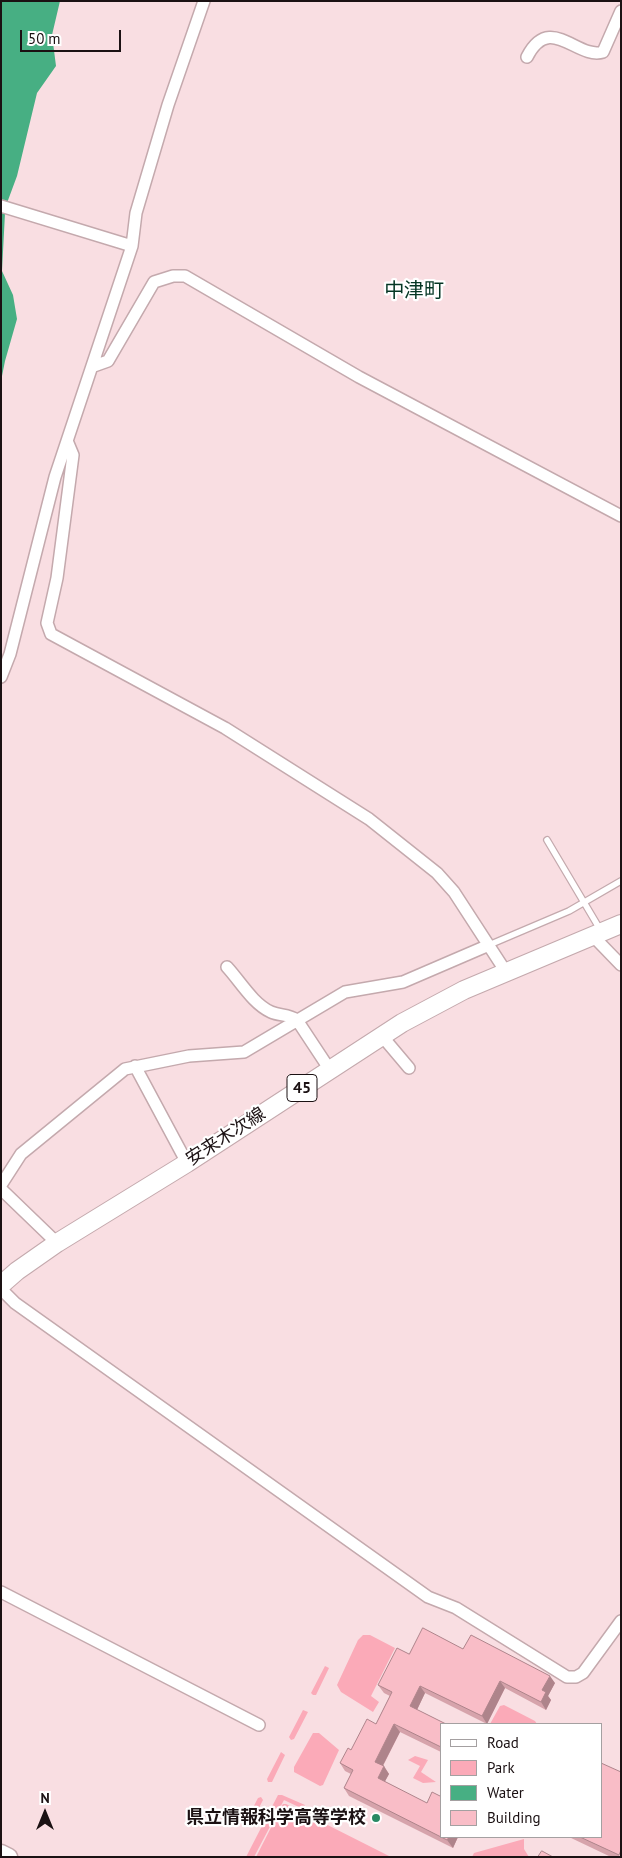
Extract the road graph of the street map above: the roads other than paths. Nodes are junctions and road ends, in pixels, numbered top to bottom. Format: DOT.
graph roads {
  1 [pos="204,1"];
  2 [pos="621,11"];
  3 [pos="527,57"];
  4 [pos="1,206"];
  5 [pos="132,246"];
  6 [pos="94,366"];
  7 [pos="68,443"];
  8 [pos="621,516"];
  9 [pos="1,677"];
  10 [pos="547,840"];
  11 [pos="621,881"];
  12 [pos="584,903"];
  13 [pos="621,924"];
  14 [pos="597,934"];
  15 [pos="489,945"];
  16 [pos="621,965"];
  17 [pos="227,966"];
  18 [pos="506,972"];
  19 [pos="297,1020"];
  20 [pos="382,1036"];
  21 [pos="134,1066"];
  22 [pos="409,1068"];
  23 [pos="330,1070"];
  24 [pos="187,1163"];
  25 [pos="1,1187"];
  26 [pos="57,1243"];
  27 [pos="1,1287"];
  28 [pos="1,1592"];
  29 [pos="621,1621"];
  30 [pos="259,1725"];
  31 [pos="1,1853"];
  32 [pos="9,1857"];
  1 -- 5 [label="street"];
  2 -- 3 [label="street"];
  4 -- 5 [label="street"];
  5 -- 6 [label="street"];
  6 -- 7 [label="street"];
  6 -- 8 [label="street"];
  7 -- 9 [label="street"];
  7 -- 15 [label="street"];
  10 -- 12 [label="lane"];
  11 -- 12 [label="lane"];
  12 -- 14 [label="lane"];
  12 -- 15 [label="lane"];
  13 -- 14 [label="main road, 安来木次線 / 45"];
  14 -- 16 [label="street"];
  14 -- 18 [label="main road, 安来木次線 / 45"];
  15 -- 18 [label="street"];
  15 -- 19 [label="street"];
  17 -- 19 [label="street"];
  18 -- 20 [label="main road, 安来木次線 / 45"];
  19 -- 21 [label="street"];
  19 -- 23 [label="street"];
  20 -- 22 [label="street"];
  20 -- 23 [label="main road, 安来木次線 / 45"];
  21 -- 24 [label="street"];
  21 -- 25 [label="street"];
  23 -- 24 [label="main road, 安来木次線 / 45"];
  24 -- 26 [label="main road, 安来木次線 / 45"];
  25 -- 26 [label="street"];
  26 -- 27 [label="main road, 安来木次線 / 45"];
  27 -- 29 [label="street"];
  28 -- 30 [label="street"];
  31 -- 32 [label="street"];
}
